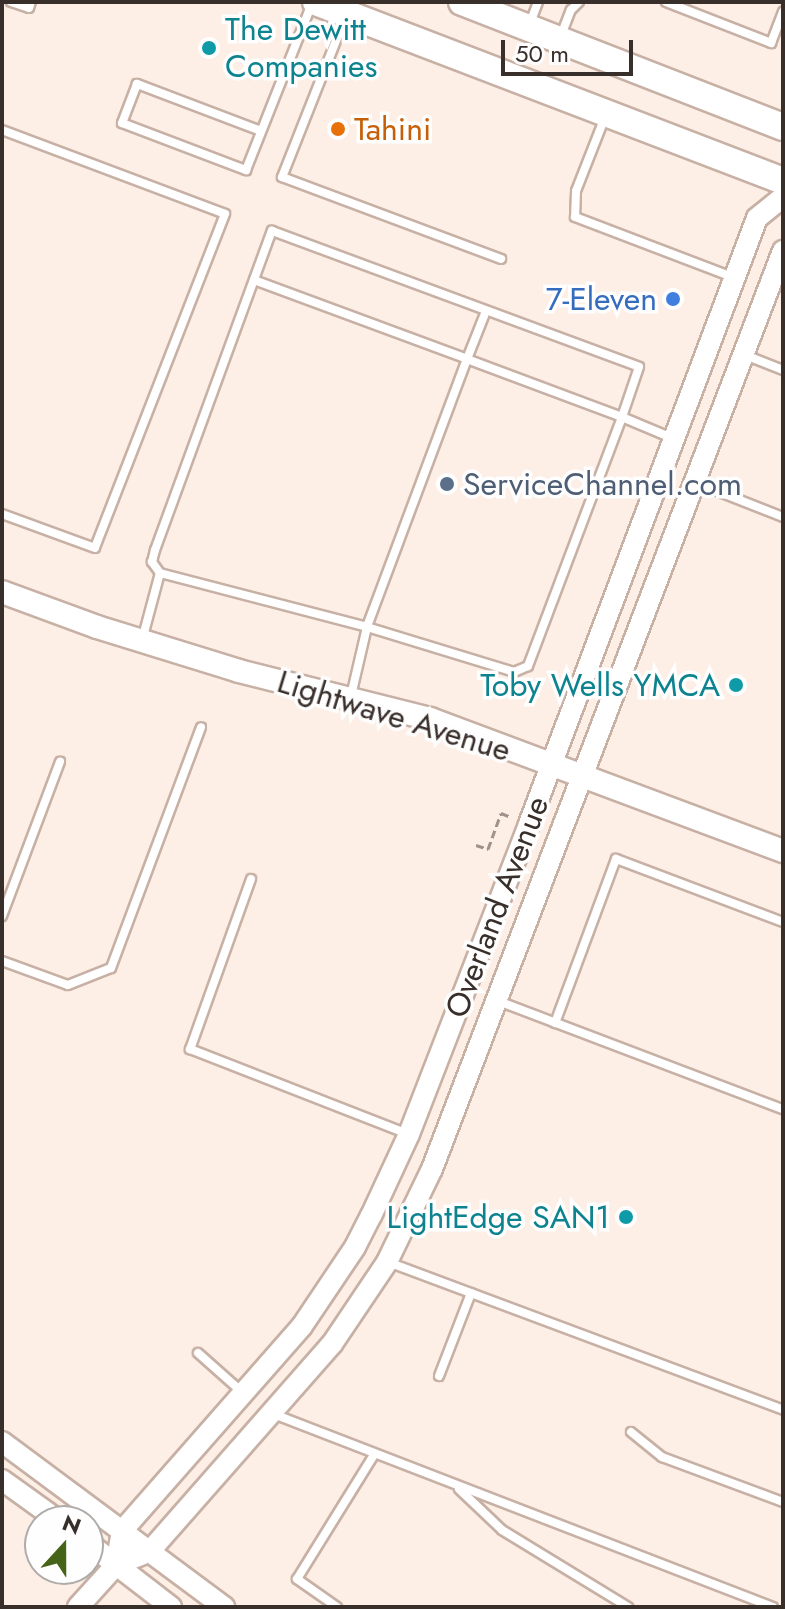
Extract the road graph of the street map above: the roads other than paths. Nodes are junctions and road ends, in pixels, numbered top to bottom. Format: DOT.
graph roads {
  1 [pos="11,2"];
  2 [pos="31,2"];
  3 [pos="314,2"];
  4 [pos="462,2"];
  5 [pos="538,2"];
  6 [pos="579,2"];
  7 [pos="666,2"];
  8 [pos="570,6"];
  9 [pos="783,11"];
  10 [pos="347,13"];
  11 [pos="529,27"];
  12 [pos="560,39"];
  13 [pos="607,113"];
  14 [pos="783,127"];
  15 [pos="2,130"];
  16 [pos="261,131"];
  17 [pos="783,181"];
  18 [pos="783,197"];
  19 [pos="783,251"];
  20 [pos="501,259"];
  21 [pos="735,278"];
  22 [pos="254,280"];
  23 [pos="486,311"];
  24 [pos="744,355"];
  25 [pos="467,359"];
  26 [pos="783,370"];
  27 [pos="622,417"];
  28 [pos="673,438"];
  29 [pos="694,482"];
  30 [pos="2,514"];
  31 [pos="783,517"];
  32 [pos="160,573"];
  33 [pos="2,592"];
  34 [pos="367,627"];
  35 [pos="142,641"];
  36 [pos="350,698"];
  37 [pos="201,727"];
  38 [pos="60,762"];
  39 [pos="552,764"];
  40 [pos="584,776"];
  41 [pos="783,851"];
  42 [pos="251,879"];
  43 [pos="2,916"];
  44 [pos="783,922"];
  45 [pos="2,961"];
  46 [pos="497,1001"];
  47 [pos="555,1023"];
  48 [pos="783,1109"];
  49 [pos="409,1134"];
  50 [pos="387,1262"];
  51 [pos="471,1293"];
  52 [pos="198,1353"];
  53 [pos="439,1376"];
  54 [pos="242,1392"];
  55 [pos="783,1410"];
  56 [pos="270,1412"];
  57 [pos="631,1432"];
  58 [pos="2,1442"];
  59 [pos="374,1455"];
  60 [pos="2,1480"];
  61 [pos="455,1485"];
  62 [pos="783,1502"];
  63 [pos="37,1505"];
  64 [pos="122,1531"];
  65 [pos="150,1551"];
  66 [pos="104,1556"];
  67 [pos="116,1565"];
  68 [pos="78,1607"];
  69 [pos="171,1607"];
  70 [pos="224,1607"];
  71 [pos="337,1607"];
  72 [pos="628,1607"];
  73 [pos="773,1607"];
  1 -- 2 [label="lane"];
  3 -- 10 [label="main road"];
  3 -- 16 [label="lane"];
  4 -- 11 [label="main road"];
  5 -- 11 [label="lane"];
  6 -- 8 [label="lane"];
  7 -- 9 [label="lane"];
  8 -- 12 [label="lane"];
  10 -- 13 [label="main road"];
  10 -- 20 [label="lane"];
  11 -- 12 [label="main road"];
  12 -- 14 [label="main road"];
  13 -- 17 [label="main road"];
  13 -- 21 [label="lane"];
  15 -- 30 [label="lane"];
  16 -- 16 [label="lane"];
  18 -- 21 [label="street, Overland Avenue"];
  19 -- 24 [label="street, Overland Avenue"];
  21 -- 28 [label="street, Overland Avenue"];
  22 -- 23 [label="lane"];
  22 -- 25 [label="lane"];
  22 -- 32 [label="lane"];
  23 -- 25 [label="lane"];
  23 -- 27 [label="lane"];
  24 -- 26 [label="lane"];
  24 -- 29 [label="street, Overland Avenue"];
  25 -- 27 [label="lane"];
  25 -- 34 [label="lane"];
  27 -- 28 [label="lane"];
  27 -- 34 [label="lane"];
  28 -- 39 [label="street, Overland Avenue"];
  29 -- 31 [label="lane"];
  29 -- 40 [label="street, Overland Avenue"];
  32 -- 34 [label="lane"];
  32 -- 35 [label="lane"];
  33 -- 35 [label="main road, Lightwave Avenue"];
  34 -- 36 [label="lane"];
  35 -- 36 [label="main road, Lightwave Avenue"];
  36 -- 39 [label="main road, Lightwave Avenue"];
  37 -- 45 [label="lane"];
  38 -- 43 [label="lane"];
  39 -- 40 [label="main road, Lightwave Avenue"];
  39 -- 49 [label="street, Overland Avenue"];
  40 -- 41 [label="main road, Lightwave Avenue"];
  40 -- 46 [label="street, Overland Avenue"];
  42 -- 49 [label="lane"];
  44 -- 47 [label="lane"];
  46 -- 47 [label="lane"];
  46 -- 50 [label="street, Overland Avenue"];
  47 -- 48 [label="lane"];
  49 -- 54 [label="street, Overland Avenue"];
  50 -- 51 [label="lane"];
  50 -- 56 [label="street, Overland Avenue"];
  51 -- 53 [label="lane"];
  51 -- 55 [label="lane"];
  52 -- 54 [label="lane"];
  54 -- 64 [label="street, Overland Avenue"];
  56 -- 59 [label="lane"];
  56 -- 65 [label="street, Overland Avenue"];
  57 -- 62 [label="lane"];
  58 -- 64 [label="street"];
  59 -- 61 [label="lane"];
  59 -- 71 [label="lane"];
  60 -- 63 [label="street"];
  61 -- 72 [label="lane"];
  61 -- 73 [label="lane"];
  64 -- 65 [label="street"];
  64 -- 67 [label="street"];
  65 -- 67 [label="street, Overland Avenue"];
  65 -- 70 [label="street"];
  66 -- 67 [label="street"];
  67 -- 68 [label="street, Overland Avenue"];
  67 -- 69 [label="street"];
}
